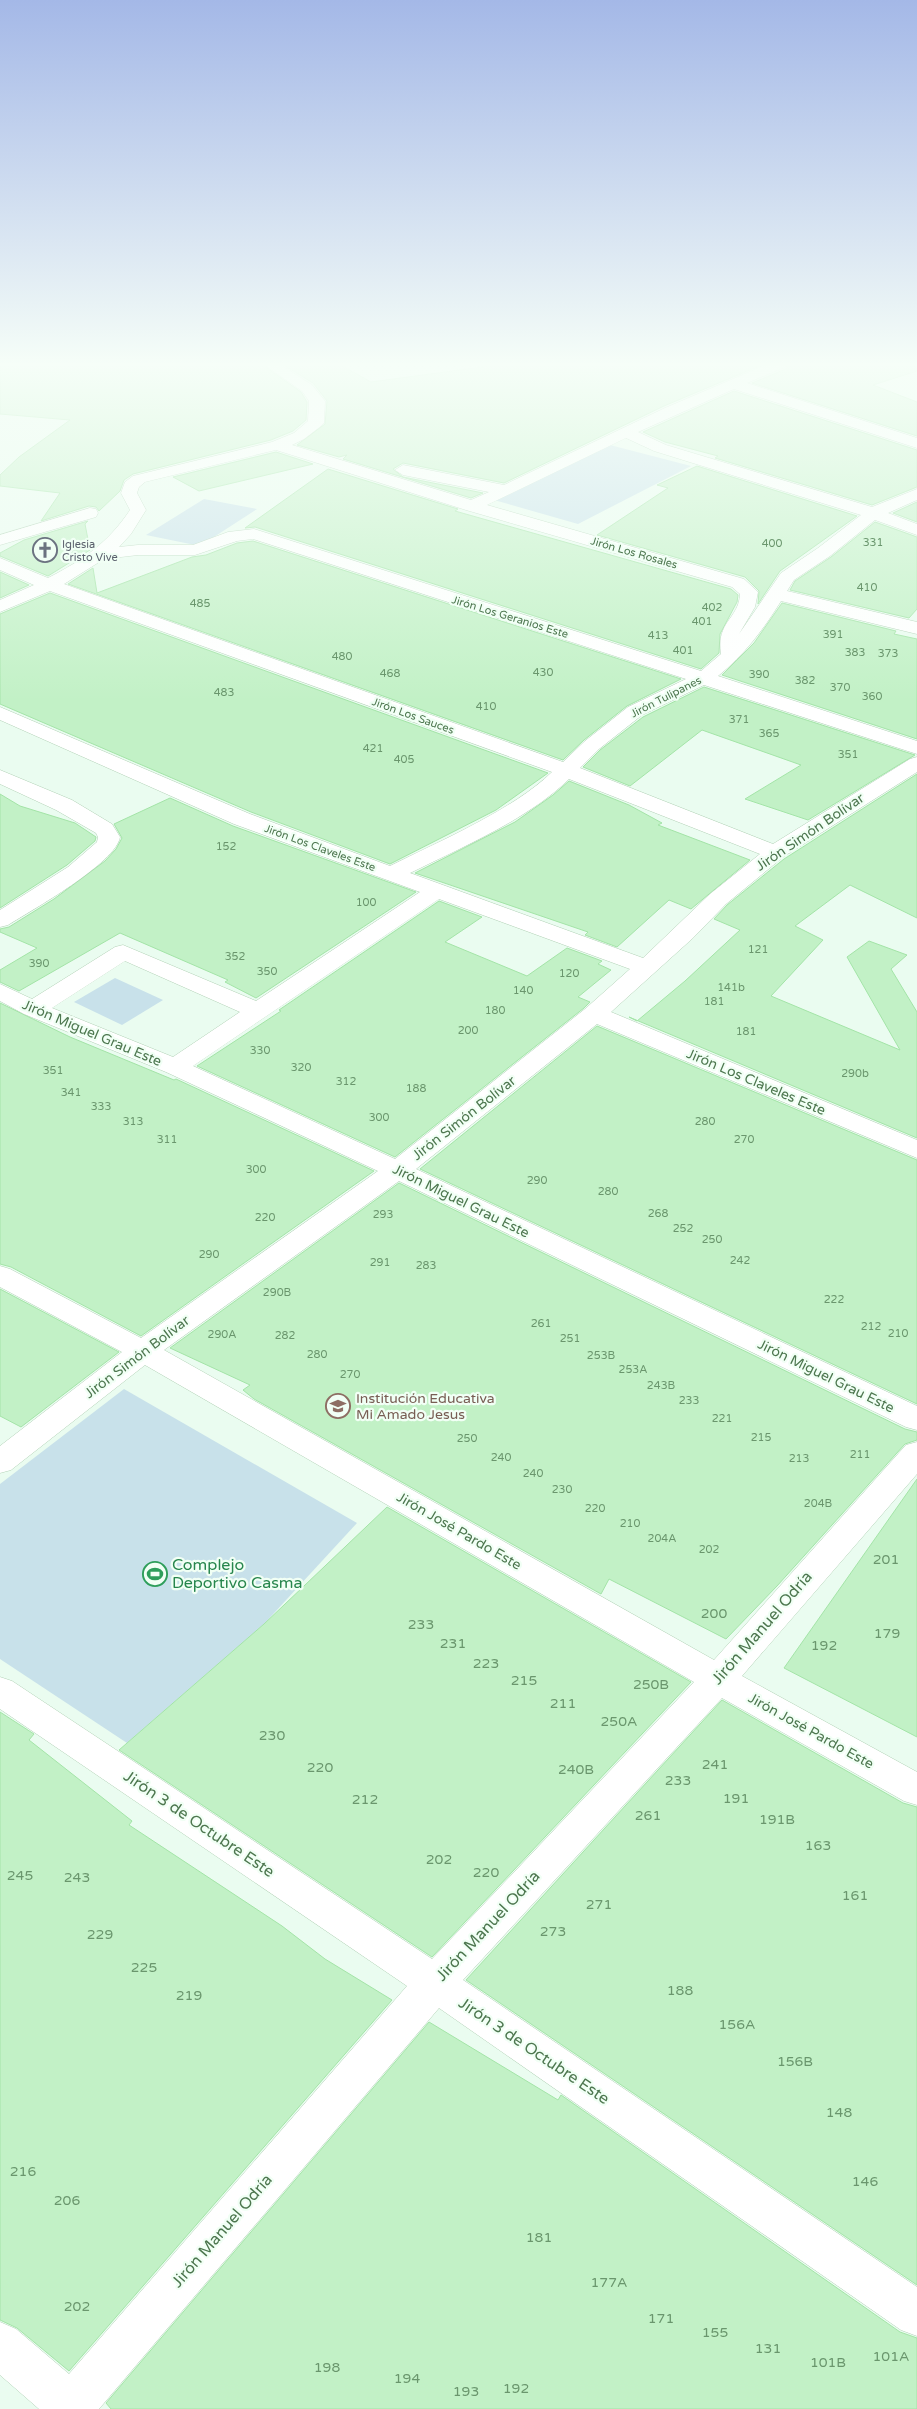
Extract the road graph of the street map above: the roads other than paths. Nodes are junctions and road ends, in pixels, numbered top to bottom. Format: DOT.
graph roads {
  1 [pos="149,476"];
  2 [pos="376,476"];
  3 [pos="437,476"];
  4 [pos="535,476"];
  5 [pos="753,476"];
  6 [pos="506,490"];
  7 [pos="917,494"];
  8 [pos="472,506"];
  9 [pos="90,513"];
  10 [pos="873,513"];
  11 [pos="917,530"];
  12 [pos="0,540"];
  13 [pos="98,555"];
  14 [pos="0,563"];
  15 [pos="49,585"];
  16 [pos="775,594"];
  17 [pos="0,606"];
  18 [pos="917,628"];
  19 [pos="731,656"];
  20 [pos="705,677"];
  21 [pos="0,712"];
  22 [pos="917,748"];
  23 [pos="917,763"];
  24 [pos="565,770"];
  25 [pos="0,776"];
  26 [pos="775,852"];
  27 [pos="390,874"];
  28 [pos="436,891"];
  29 [pos="0,920"];
  30 [pos="646,967"];
  31 [pos="0,991"];
  32 [pos="33,1009"];
  33 [pos="258,1012"];
  34 [pos="594,1014"];
  35 [pos="175,1067"];
  36 [pos="917,1150"];
  37 [pos="398,1170"];
  38 [pos="0,1275"];
  39 [pos="143,1351"];
  40 [pos="917,1420"];
  41 [pos="917,1453"];
  42 [pos="0,1462"];
  43 [pos="718,1679"];
  44 [pos="0,1691"];
  45 [pos="917,1790"];
  46 [pos="435,1983"];
  47 [pos="917,2314"];
  48 [pos="0,2345"];
  49 [pos="71,2408"];
  1 -- 13 [label="street"];
  2 -- 8 [label="street, Jirón Los Rosales"];
  3 -- 6 [label="street"];
  4 -- 6 [label="street"];
  5 -- 10 [label="street"];
  6 -- 8 [label="street"];
  7 -- 10 [label="street, Jirón Tulipanes"];
  8 -- 19 [label="street, Jirón Los Rosales"];
  9 -- 12 [label="street"];
  10 -- 11 [label="street"];
  10 -- 16 [label="street, Jirón Tulipanes"];
  13 -- 15 [label="street"];
  13 -- 20 [label="street, Jirón Los Geranios Este"];
  14 -- 15 [label="street, Jirón Los Sauces"];
  15 -- 17 [label="street"];
  15 -- 24 [label="street, Jirón Los Sauces"];
  16 -- 18 [label="street"];
  16 -- 19 [label="street, Jirón Tulipanes"];
  19 -- 20 [label="street, Jirón Tulipanes"];
  20 -- 22 [label="street, Jirón Los Geranios Este"];
  20 -- 24 [label="street, Jirón Tulipanes"];
  21 -- 27 [label="street, Jirón Los Claveles Este"];
  23 -- 26 [label="street, Jirón Simón Bolívar"];
  24 -- 26 [label="street, Jirón Los Sauces"];
  24 -- 27 [label="street, Jirón Tulipanes"];
  25 -- 29 [label="street"];
  26 -- 30 [label="street, Jirón Simón Bolívar"];
  27 -- 28 [label="street, Jirón Los Claveles Este"];
  28 -- 30 [label="street, Jirón Los Claveles Este"];
  28 -- 33 [label="street"];
  30 -- 34 [label="street, Jirón Simón Bolívar"];
  31 -- 32 [label="street, Jirón Miguel Grau Este"];
  32 -- 33 [label="street"];
  32 -- 35 [label="street, Jirón Miguel Grau Este"];
  33 -- 35 [label="street"];
  34 -- 36 [label="street, Jirón Los Claveles Este"];
  34 -- 37 [label="street, Jirón Simón Bolívar"];
  35 -- 37 [label="street, Jirón Miguel Grau Este"];
  37 -- 39 [label="street, Jirón Simón Bolívar"];
  37 -- 40 [label="street, Jirón Miguel Grau Este"];
  38 -- 39 [label="street, Jirón José Pardo Este"];
  39 -- 42 [label="street, Jirón Simón Bolívar"];
  39 -- 43 [label="street, Jirón José Pardo Este"];
  41 -- 43 [label="street, Jirón Manuel Odría"];
  43 -- 45 [label="street, Jirón José Pardo Este"];
  43 -- 46 [label="street, Jirón Manuel Odría"];
  44 -- 46 [label="street, Jirón 3 de Octubre Este"];
  46 -- 47 [label="street, Jirón 3 de Octubre Este"];
  46 -- 49 [label="street, Jirón Manuel Odría"];
  48 -- 49 [label="street"];
}
